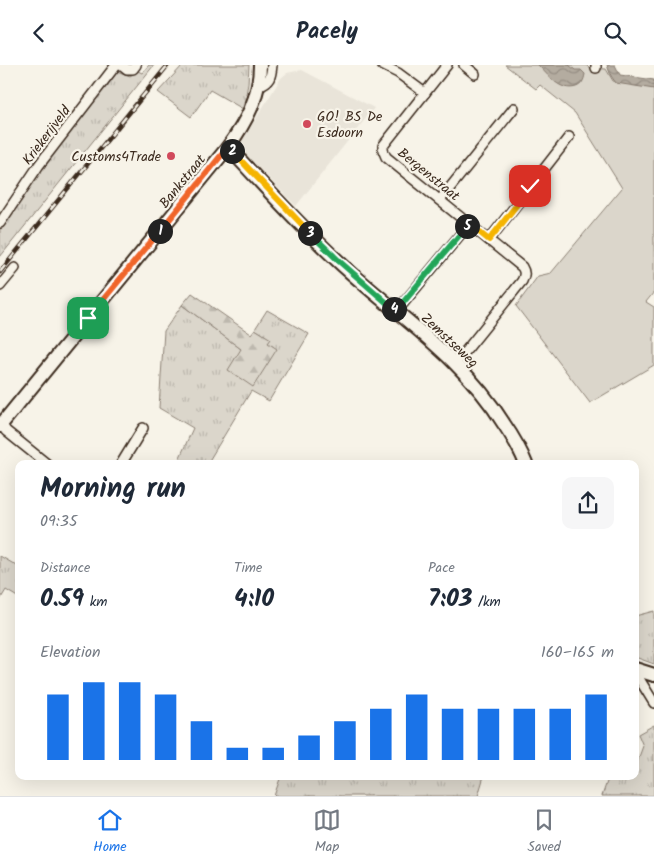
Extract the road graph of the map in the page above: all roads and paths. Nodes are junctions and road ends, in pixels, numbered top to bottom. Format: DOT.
graph roads {
  1 [pos="116,65"];
  2 [pos="122,65"];
  3 [pos="136,65"];
  4 [pos="260,65"];
  5 [pos="272,65"];
  6 [pos="382,65"];
  7 [pos="447,65"];
  8 [pos="464,65"];
  9 [pos="475,74"];
  10 [pos="258,86"];
  11 [pos="425,93"];
  12 [pos="514,108"];
  13 [pos="569,137"];
  14 [pos="228,147"];
  15 [pos="440,201"];
  16 [pos="0,223"];
  17 [pos="469,224"];
  18 [pos="489,240"];
  19 [pos="15,267"];
  20 [pos="0,286"];
  21 [pos="396,311"];
  22 [pos="456,363"];
  23 [pos="0,424"];
  24 [pos="143,428"];
  25 [pos="42,460"];
  26 [pos="123,460"];
  27 [pos="524,460"];
  28 [pos="639,672"];
  29 [pos="654,675"];
  30 [pos="639,678"];
  31 [pos="654,703"];
  1 -- 16 [label="street, Kriekerijveld"];
  2 -- 3 [label="street"];
  4 -- 10 [label="street, Bankstraat"];
  5 -- 10 [label="street, Bankstraat"];
  6 -- 11 [label="street"];
  7 -- 11 [label="street, Bergenstraat"];
  8 -- 9 [label="street"];
  10 -- 14 [label="street, Bankstraat"];
  11 -- 15 [label="street, Bergenstraat"];
  12 -- 15 [label="street"];
  13 -- 18 [label="street"];
  14 -- 21 [label="street, Zemstseweg"];
  14 -- 23 [label="street, Bankstraat"];
  15 -- 17 [label="street, Bergenstraat"];
  17 -- 18 [label="street, Bergenstraat"];
  17 -- 21 [label="street"];
  18 -- 22 [label="street, Bergenstraat"];
  19 -- 20 [label="street"];
  21 -- 22 [label="street, Zemstseweg"];
  22 -- 27 [label="street, Zemstseweg"];
  23 -- 25 [label="street"];
  24 -- 26 [label="street"];
  28 -- 29 [label="street"];
  30 -- 31 [label="street"];
}
